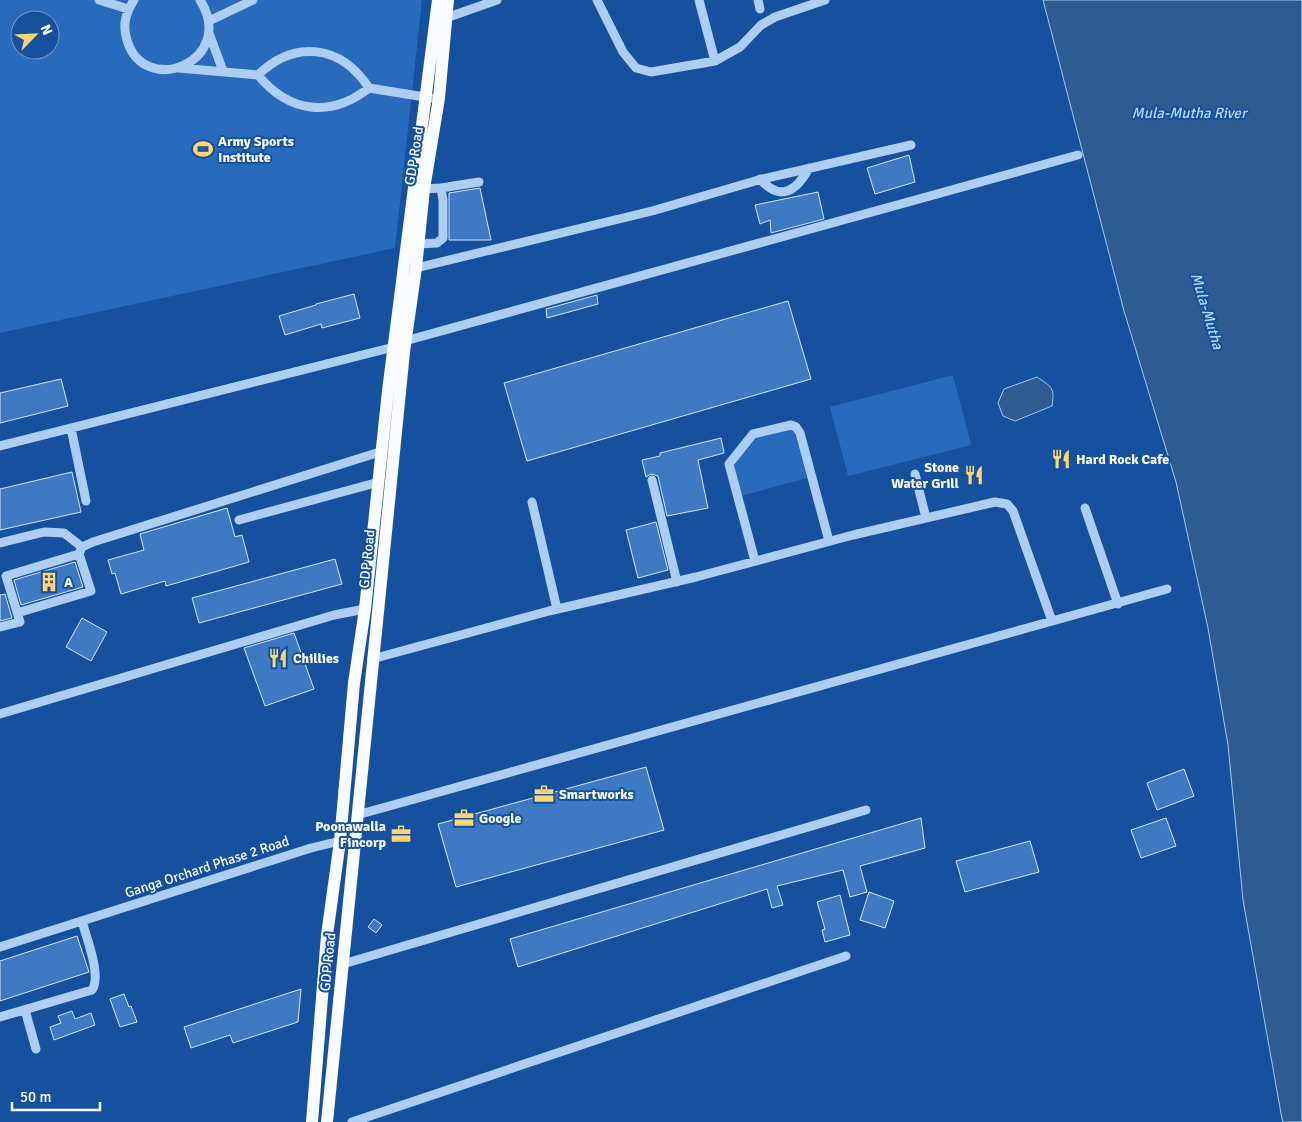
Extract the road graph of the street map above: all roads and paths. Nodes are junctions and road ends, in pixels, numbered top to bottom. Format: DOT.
graph roads {
  1 [pos="99,0"];
  2 [pos="134,0"];
  3 [pos="200,0"];
  4 [pos="253,0"];
  5 [pos="438,0"];
  6 [pos="448,0"];
  7 [pos="497,0"];
  8 [pos="597,0"];
  9 [pos="699,0"];
  10 [pos="825,0"];
  11 [pos="128,9"];
  12 [pos="446,18"];
  13 [pos="209,21"];
  14 [pos="209,34"];
  15 [pos="715,61"];
  16 [pos="179,68"];
  17 [pos="223,72"];
  18 [pos="258,75"];
  19 [pos="369,88"];
  20 [pos="432,98"];
  21 [pos="911,145"];
  22 [pos="1078,155"];
  23 [pos="809,168"];
  24 [pos="760,179"];
  25 [pos="479,182"];
  26 [pos="441,188"];
  27 [pos="424,189"];
  28 [pos="418,244"];
  29 [pos="416,268"];
  30 [pos="400,344"];
  31 [pos="71,428"];
  32 [pos="0,446"];
  33 [pos="383,452"];
  34 [pos="915,474"];
  35 [pos="652,480"];
  36 [pos="379,482"];
  37 [pos="86,501"];
  38 [pos="532,502"];
  39 [pos="1085,508"];
  40 [pos="926,518"];
  41 [pos="239,520"];
  42 [pos="829,542"];
  43 [pos="0,543"];
  44 [pos="80,550"];
  45 [pos="755,561"];
  46 [pos="677,582"];
  47 [pos="10,587"];
  48 [pos="1167,589"];
  49 [pos="0,590"];
  50 [pos="1118,604"];
  51 [pos="365,609"];
  52 [pos="557,609"];
  53 [pos="17,613"];
  54 [pos="1052,621"];
  55 [pos="0,627"];
  56 [pos="372,659"];
  57 [pos="0,714"];
  58 [pos="866,810"];
  59 [pos="357,815"];
  60 [pos="355,840"];
  61 [pos="340,841"];
  62 [pos="82,921"];
  63 [pos="0,947"];
  64 [pos="846,956"];
  65 [pos="343,964"];
  66 [pos="25,1010"];
  67 [pos="0,1017"];
  68 [pos="36,1049"];
  69 [pos="312,1122"];
  70 [pos="327,1122"];
  71 [pos="352,1122"];
  1 -- 11 [label="street"];
  2 -- 11 [label="street"];
  3 -- 13 [label="street"];
  4 -- 13 [label="street"];
  5 -- 20 [label="main road"];
  6 -- 12 [label="main road, GDP Road"];
  7 -- 12 [label="street"];
  8 -- 15 [label="street"];
  9 -- 15 [label="street"];
  10 -- 15 [label="street"];
  11 -- 16 [label="street"];
  12 -- 20 [label="main road, GDP Road"];
  13 -- 14 [label="street"];
  14 -- 16 [label="street"];
  14 -- 17 [label="street"];
  16 -- 17 [label="street"];
  17 -- 18 [label="street"];
  18 -- 19 [label="street"];
  18 -- 19 [label="street"];
  19 -- 20 [label="street"];
  20 -- 27 [label="main road, GDP Road"];
  20 -- 30 [label="main road"];
  21 -- 23 [label="street"];
  22 -- 30 [label="street"];
  23 -- 24 [label="street"];
  23 -- 24 [label="street"];
  24 -- 29 [label="street"];
  25 -- 26 [label="street"];
  26 -- 27 [label="street"];
  26 -- 28 [label="street"];
  27 -- 28 [label="main road, GDP Road"];
  28 -- 29 [label="main road, GDP Road"];
  29 -- 30 [label="main road, GDP Road"];
  30 -- 31 [label="street"];
  30 -- 33 [label="main road, GDP Road"];
  30 -- 56 [label="main road, GDP Road"];
  31 -- 32 [label="street"];
  31 -- 37 [label="street"];
  33 -- 36 [label="main road, GDP Road"];
  33 -- 44 [label="street"];
  34 -- 40 [label="street"];
  35 -- 46 [label="street"];
  36 -- 41 [label="street"];
  36 -- 51 [label="main road, GDP Road"];
  38 -- 52 [label="street"];
  39 -- 50 [label="street"];
  40 -- 42 [label="street"];
  40 -- 54 [label="street"];
  42 -- 45 [label="street"];
  42 -- 45 [label="street"];
  43 -- 44 [label="street"];
  44 -- 47 [label="street"];
  44 -- 53 [label="street"];
  45 -- 46 [label="street"];
  46 -- 52 [label="street"];
  47 -- 49 [label="street"];
  47 -- 53 [label="street"];
  48 -- 50 [label="street"];
  50 -- 54 [label="street"];
  51 -- 57 [label="street"];
  51 -- 61 [label="main road, GDP Road"];
  52 -- 56 [label="street"];
  53 -- 55 [label="street"];
  54 -- 59 [label="street"];
  56 -- 59 [label="main road, GDP Road"];
  58 -- 65 [label="street"];
  59 -- 60 [label="main road, GDP Road"];
  60 -- 61 [label="street, Ganga Orchard Phase 2 Road"];
  60 -- 65 [label="main road, GDP Road"];
  61 -- 62 [label="street, Ganga Orchard Phase 2 Road"];
  61 -- 69 [label="main road, GDP Road"];
  62 -- 63 [label="street, Ganga Orchard Phase 2 Road"];
  62 -- 66 [label="street"];
  64 -- 71 [label="street"];
  65 -- 70 [label="main road, GDP Road"];
  66 -- 67 [label="street"];
  66 -- 68 [label="street"];
}
